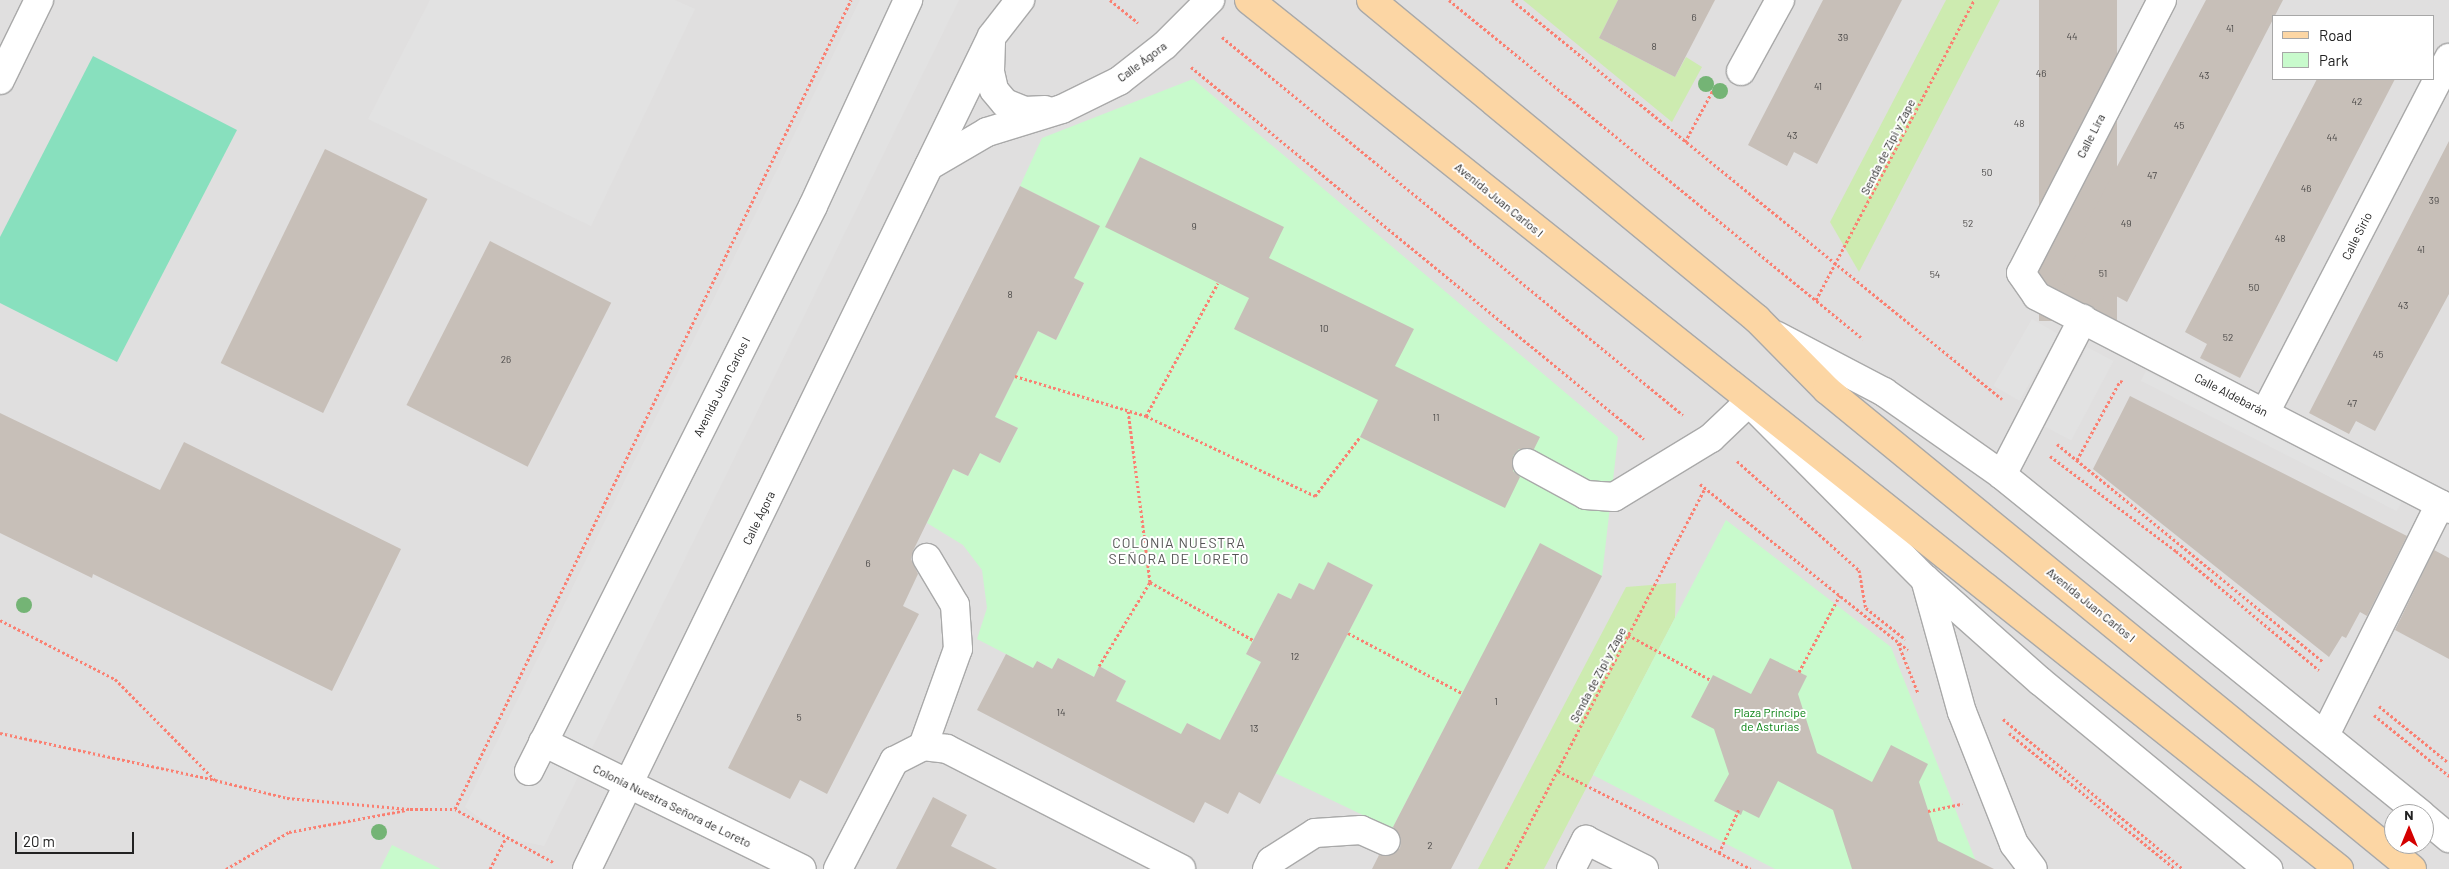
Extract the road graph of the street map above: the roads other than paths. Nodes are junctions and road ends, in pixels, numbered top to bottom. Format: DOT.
graph roads {
  1 [pos="40,0"];
  2 [pos="908,0"];
  3 [pos="1020,0"];
  4 [pos="1210,0"];
  5 [pos="1249,0"];
  6 [pos="1371,0"];
  7 [pos="1780,0"];
  8 [pos="2162,0"];
  9 [pos="992,36"];
  10 [pos="2449,58"];
  11 [pos="1741,71"];
  12 [pos="0,80"];
  13 [pos="1062,109"];
  14 [pos="929,166"];
  15 [pos="2021,273"];
  16 [pos="2083,319"];
  17 [pos="1776,335"];
  18 [pos="1749,402"];
  19 [pos="2265,413"];
  20 [pos="1527,463"];
  21 [pos="2002,475"];
  22 [pos="2445,506"];
  23 [pos="927,558"];
  24 [pos="1925,579"];
  25 [pos="2325,735"];
  26 [pos="543,742"];
  27 [pos="923,746"];
  28 [pos="529,771"];
  29 [pos="630,786"];
  30 [pos="2408,804"];
  31 [pos="2434,825"];
  32 [pos="2449,838"];
  33 [pos="1386,841"];
  34 [pos="587,869"];
  35 [pos="802,869"];
  36 [pos="838,869"];
  37 [pos="1181,869"];
  38 [pos="1267,869"];
  39 [pos="1570,869"];
  40 [pos="1644,869"];
  41 [pos="2033,869"];
  42 [pos="2268,869"];
  43 [pos="2339,869"];
  44 [pos="2412,869"];
  1 -- 12 [label="street"];
  2 -- 26 [label="street, Avenida Juan Carlos I"];
  3 -- 9 [label="street, Calle Ágora"];
  4 -- 13 [label="street, Calle Ágora"];
  5 -- 18 [label="main road, Avenida Juan Carlos I"];
  6 -- 17 [label="main road, Avenida Juan Carlos I"];
  7 -- 11 [label="street"];
  8 -- 15 [label="street, Calle Lira"];
  9 -- 13 [label="street, Calle Ágora"];
  9 -- 14 [label="street, Calle Ágora"];
  10 -- 19 [label="street, Calle Sirio"];
  13 -- 14 [label="street, Calle Ágora"];
  14 -- 29 [label="street, Calle Ágora"];
  15 -- 16 [label="street, Calle Aldebarán"];
  16 -- 19 [label="street, Calle Aldebarán"];
  16 -- 21 [label="street"];
  17 -- 21 [label="street, Avenida Juan Carlos I"];
  17 -- 44 [label="main road, Avenida Juan Carlos I"];
  18 -- 20 [label="street"];
  18 -- 24 [label="street, Avenida Juan Carlos I"];
  18 -- 43 [label="main road, Avenida Juan Carlos I"];
  19 -- 22 [label="street, Calle Aldebarán"];
  21 -- 25 [label="street, Avenida Juan Carlos I"];
  22 -- 25 [label="street"];
  23 -- 27 [label="street"];
  24 -- 41 [label="street, Avenida Juan Carlos I"];
  24 -- 42 [label="street, Avenida Juan Carlos I"];
  25 -- 30 [label="street, Avenida Juan Carlos I"];
  26 -- 28 [label="street, Avenida Juan Carlos I"];
  26 -- 29 [label="street, Colonia Nuestra Señora de Loreto"];
  27 -- 36 [label="street"];
  27 -- 37 [label="street"];
  29 -- 34 [label="street, Calle Ágora"];
  29 -- 35 [label="street, Colonia Nuestra Señora de Loreto"];
  31 -- 32 [label="street"];
  33 -- 38 [label="street"];
  39 -- 40 [label="street"];
}
